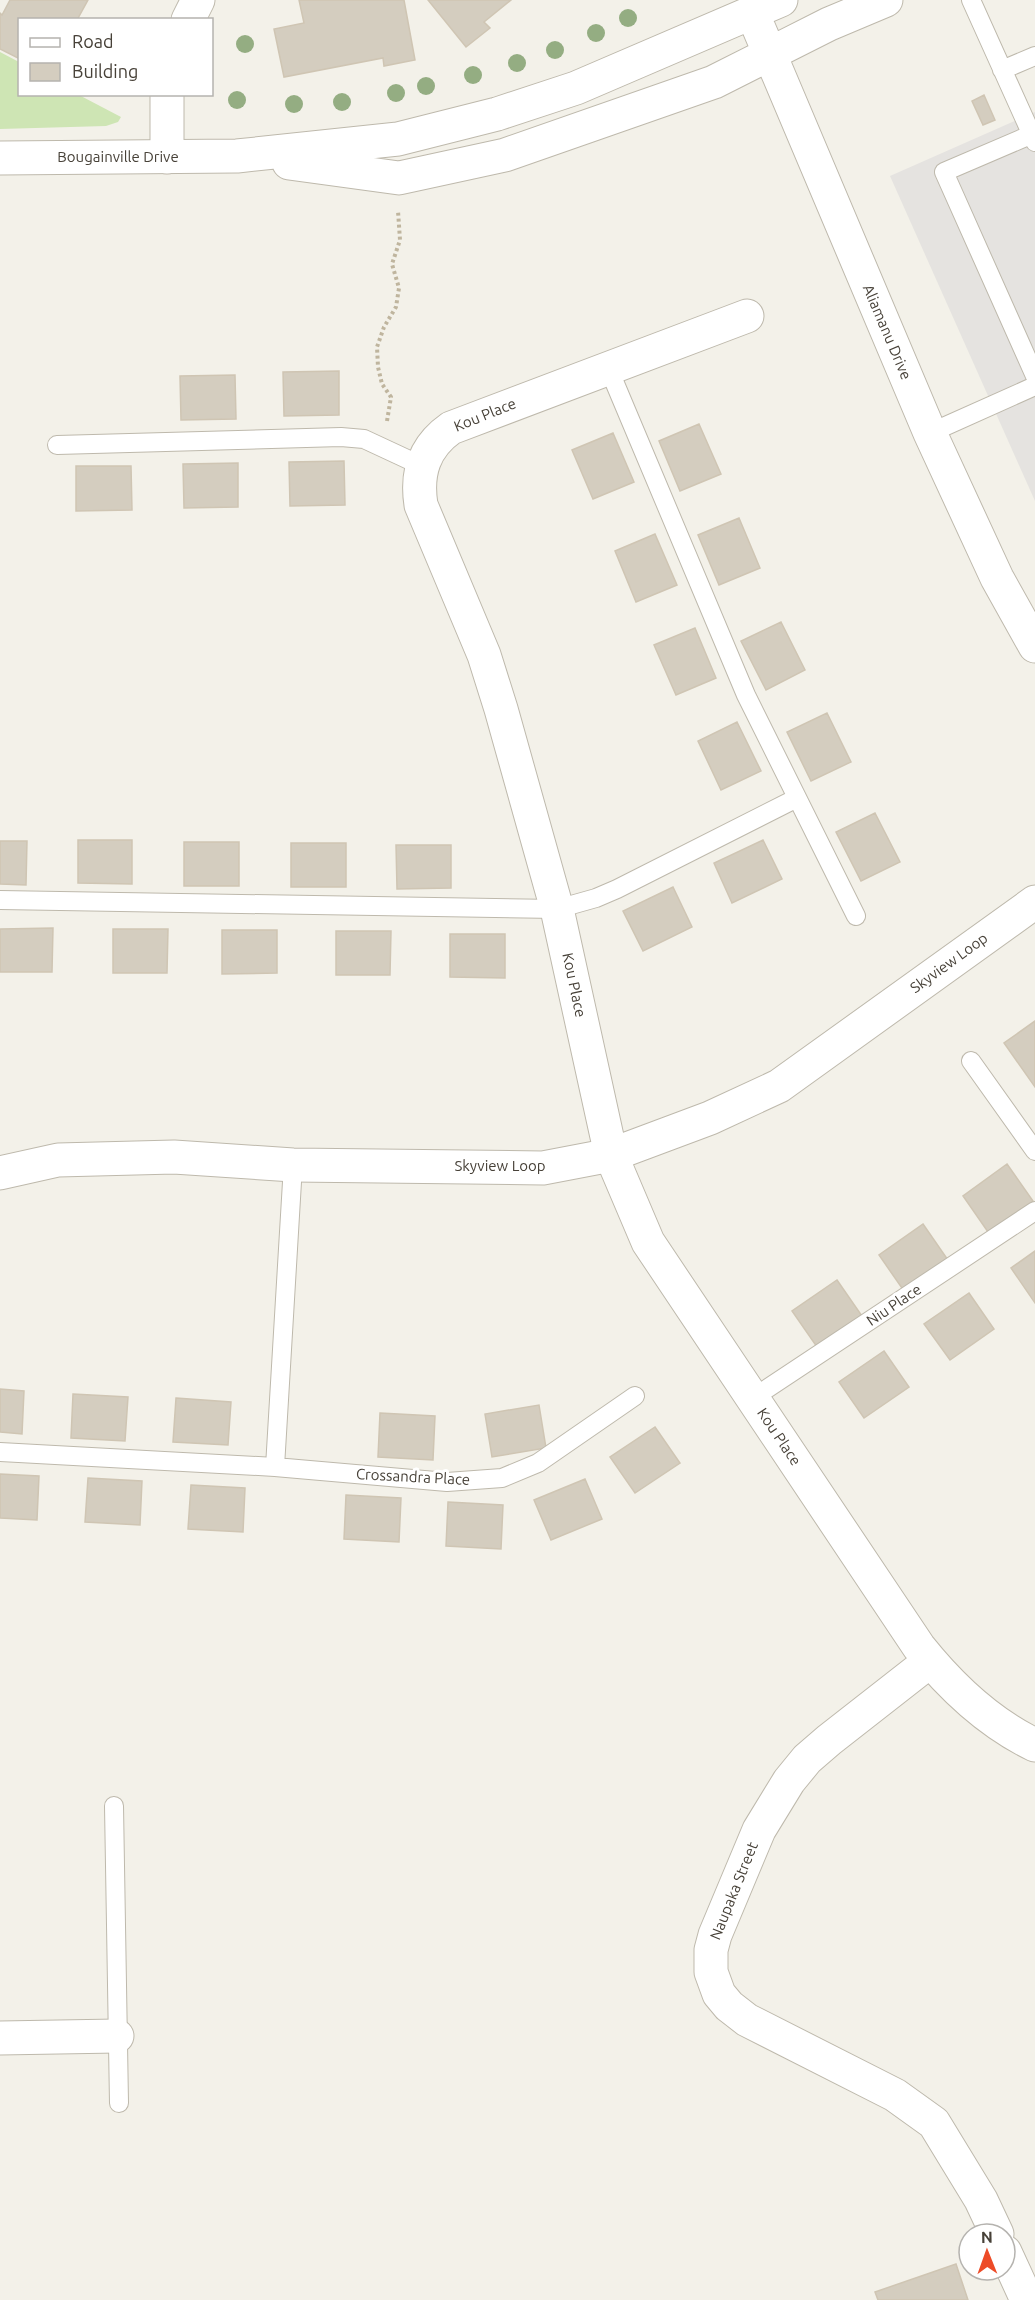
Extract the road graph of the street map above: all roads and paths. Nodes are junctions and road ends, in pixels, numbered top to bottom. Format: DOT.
graph roads {
  1 [pos="198,0"];
  2 [pos="886,0"];
  3 [pos="971,0"];
  4 [pos="755,3"];
  5 [pos="189,18"];
  6 [pos="769,54"];
  7 [pos="1035,56"];
  8 [pos="1002,70"];
  9 [pos="167,96"];
  10 [pos="1034,136"];
  11 [pos="237,156"];
  12 [pos="0,158"];
  13 [pos="167,158"];
  14 [pos="398,210"];
  15 [pos="747,316"];
  16 [pos="608,368"];
  17 [pos="1035,376"];
  18 [pos="1035,386"];
  19 [pos="930,433"];
  20 [pos="378,444"];
  21 [pos="57,445"];
  22 [pos="422,466"];
  23 [pos="1035,646"];
  24 [pos="798,798"];
  25 [pos="0,900"];
  26 [pos="1035,902"];
  27 [pos="557,909"];
  28 [pos="856,916"];
  29 [pos="971,1061"];
  30 [pos="1035,1151"];
  31 [pos="611,1155"];
  32 [pos="293,1165"];
  33 [pos="0,1173"];
  34 [pos="1035,1211"];
  35 [pos="635,1396"];
  36 [pos="753,1398"];
  37 [pos="0,1452"];
  38 [pos="275,1467"];
  39 [pos="930,1661"];
  40 [pos="1035,1745"];
  41 [pos="114,1806"];
  42 [pos="117,2036"];
  43 [pos="0,2038"];
  44 [pos="119,2103"];
  45 [pos="991,2222"];
  46 [pos="1017,2278"];
  47 [pos="1027,2300"];
  1 -- 5 [label="street"];
  2 -- 6 [label="street"];
  3 -- 8 [label="lane"];
  4 -- 6 [label="street, Aliamanu Drive"];
  4 -- 11 [label="street"];
  6 -- 11 [label="street"];
  6 -- 19 [label="street, Aliamanu Drive"];
  7 -- 8 [label="lane"];
  8 -- 10 [label="lane"];
  9 -- 13 [label="street"];
  10 -- 17 [label="lane"];
  11 -- 13 [label="street, Bougainville Drive"];
  12 -- 13 [label="street, Bougainville Drive"];
  14 -- 20 [label="path"];
  15 -- 16 [label="street, Kou Place"];
  16 -- 22 [label="street, Kou Place"];
  16 -- 24 [label="lane"];
  18 -- 19 [label="lane"];
  19 -- 23 [label="street, Aliamanu Drive"];
  20 -- 21 [label="lane"];
  20 -- 22 [label="lane"];
  22 -- 27 [label="street, Kou Place"];
  24 -- 27 [label="lane"];
  24 -- 28 [label="lane"];
  25 -- 27 [label="lane"];
  26 -- 31 [label="street, Skyview Loop"];
  27 -- 31 [label="street, Kou Place"];
  29 -- 30 [label="lane"];
  31 -- 32 [label="street, Skyview Loop"];
  31 -- 36 [label="street, Kou Place"];
  32 -- 33 [label="street, Skyview Loop"];
  32 -- 38 [label="lane"];
  34 -- 36 [label="lane, Niu Place"];
  35 -- 38 [label="lane, Crossandra Place"];
  36 -- 39 [label="street, Kou Place"];
  37 -- 38 [label="lane, Crossandra Place"];
  39 -- 40 [label="street, Kou Place"];
  39 -- 45 [label="street, Naupaka Street"];
  41 -- 42 [label="lane"];
  42 -- 43 [label="street"];
  42 -- 44 [label="lane"];
  46 -- 47 [label="street"];
}
